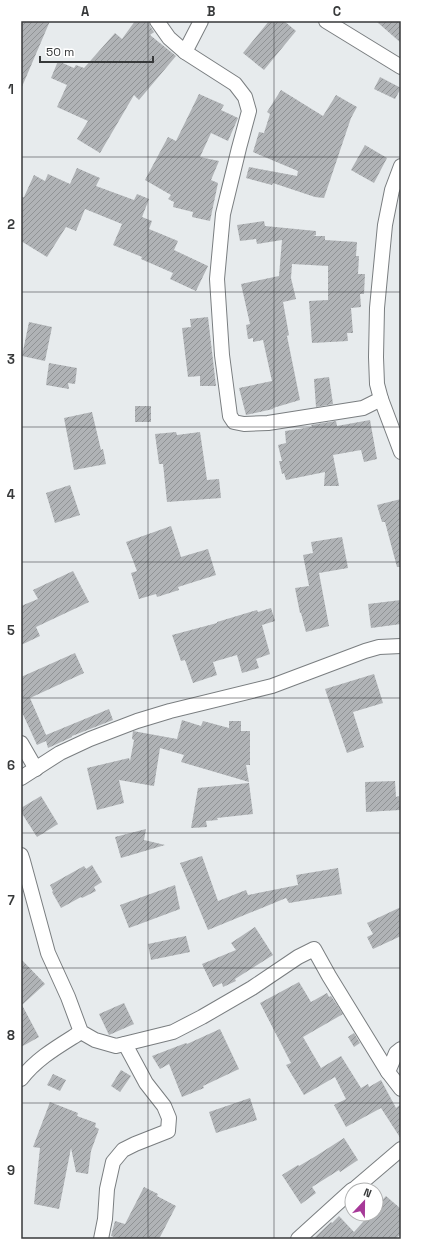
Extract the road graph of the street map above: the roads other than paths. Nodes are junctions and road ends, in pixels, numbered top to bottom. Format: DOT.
graph roads {
  1 [pos="157,21"];
  2 [pos="201,21"];
  3 [pos="326,21"];
  4 [pos="185,52"];
  5 [pos="401,68"];
  6 [pos="401,166"];
  7 [pos="381,399"];
  8 [pos="401,452"];
  9 [pos="401,646"];
  10 [pos="21,743"];
  11 [pos="36,769"];
  12 [pos="21,778"];
  13 [pos="21,855"];
  14 [pos="81,1032"];
  15 [pos="125,1044"];
  16 [pos="401,1049"];
  17 [pos="388,1072"];
  18 [pos="21,1079"];
  19 [pos="401,1089"];
  20 [pos="401,1149"];
  21 [pos="362,1182"];
  22 [pos="344,1197"];
  23 [pos="101,1239"];
  24 [pos="298,1239"];
  1 -- 4 [label="street"];
  2 -- 4 [label="street"];
  3 -- 5 [label="street"];
  4 -- 7 [label="street"];
  6 -- 7 [label="street"];
  7 -- 8 [label="street"];
  9 -- 11 [label="street"];
  10 -- 11 [label="street"];
  11 -- 12 [label="street"];
  13 -- 14 [label="street"];
  14 -- 15 [label="street"];
  14 -- 18 [label="street"];
  15 -- 17 [label="street"];
  15 -- 23 [label="street"];
  16 -- 17 [label="street"];
  17 -- 19 [label="street"];
  20 -- 21 [label="street"];
  22 -- 24 [label="street"];
}
